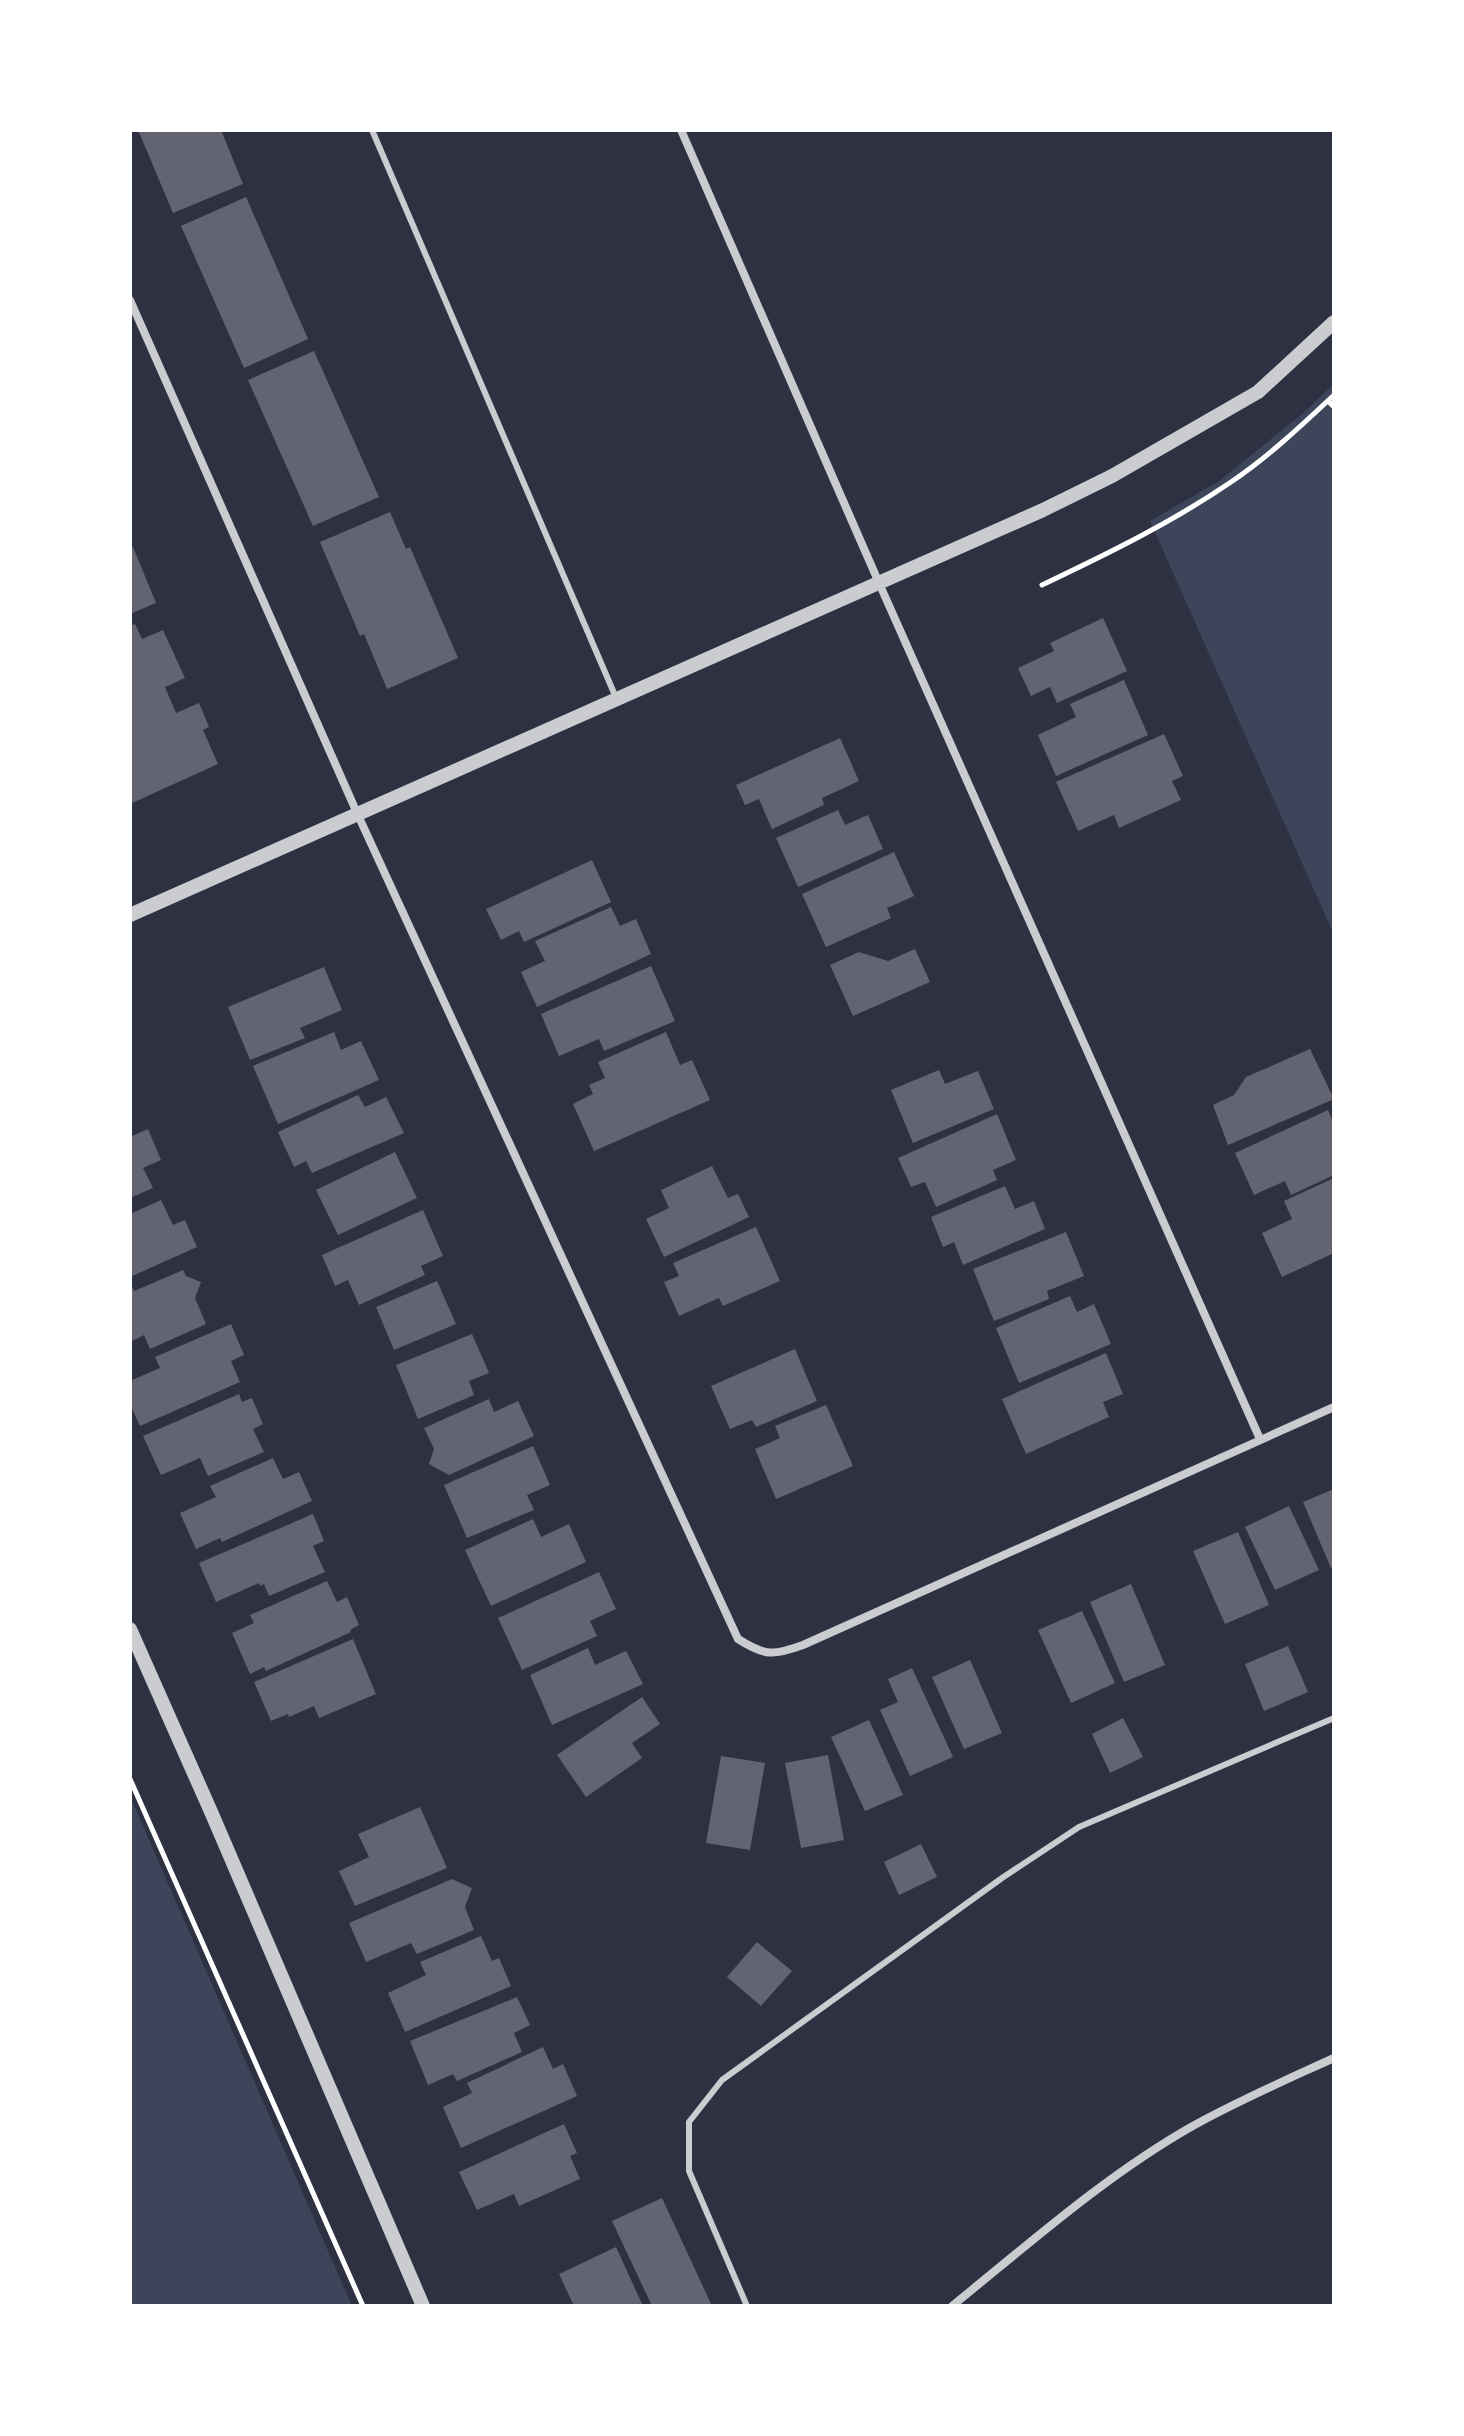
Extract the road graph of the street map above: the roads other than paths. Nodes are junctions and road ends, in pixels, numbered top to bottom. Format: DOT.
graph roads {
  1 [pos="372,130"];
  2 [pos="681,130"];
  3 [pos="130,300"];
  4 [pos="1334,322"];
  5 [pos="879,583"];
  6 [pos="617,701"];
  7 [pos="357,813"];
  8 [pos="130,915"];
  9 [pos="1334,1407"];
  10 [pos="1260,1439"];
  11 [pos="130,1629"];
  12 [pos="1334,1718"];
  13 [pos="1334,2058"];
  14 [pos="423,2306"];
  15 [pos="747,2306"];
  16 [pos="952,2306"];
  1 -- 6 [label="lane"];
  2 -- 5 [label="street"];
  3 -- 7 [label="street"];
  4 -- 5 [label="street"];
  5 -- 6 [label="street"];
  5 -- 10 [label="street"];
  6 -- 7 [label="street"];
  7 -- 8 [label="street"];
  7 -- 10 [label="street"];
  9 -- 10 [label="street"];
  11 -- 14 [label="street"];
  12 -- 15 [label="lane"];
  13 -- 16 [label="street"];
}
